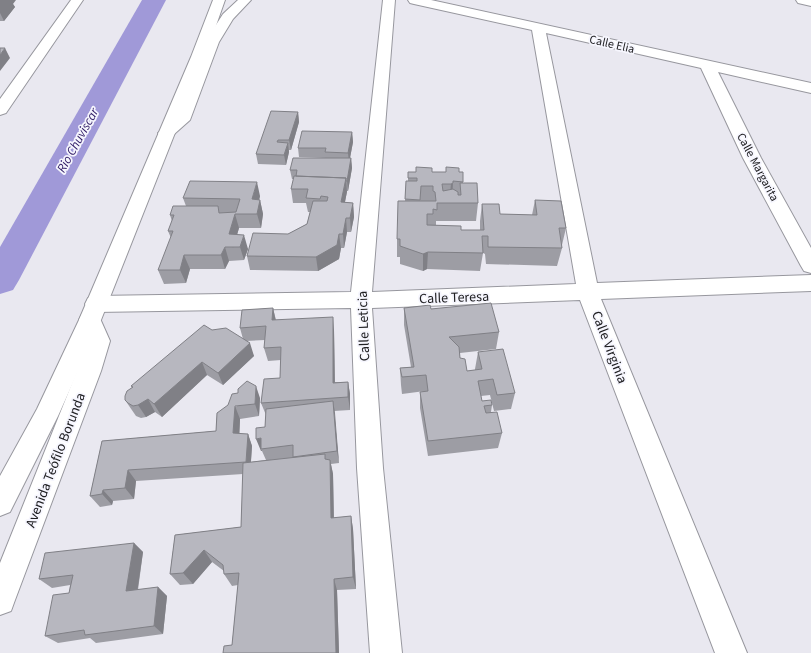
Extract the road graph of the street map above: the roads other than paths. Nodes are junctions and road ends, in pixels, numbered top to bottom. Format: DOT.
graph roads {
  1 [pos="77,0"];
  2 [pos="219,0"];
  3 [pos="245,0"];
  4 [pos="390,0"];
  5 [pos="414,0"];
  6 [pos="802,0"];
  7 [pos="811,2"];
  8 [pos="538,28"];
  9 [pos="707,66"];
  10 [pos="811,88"];
  11 [pos="0,110"];
  12 [pos="166,133"];
  13 [pos="811,266"];
  14 [pos="811,283"];
  15 [pos="588,292"];
  16 [pos="360,300"];
  17 [pos="93,312"];
  18 [pos="0,502"];
  19 [pos="0,600"];
  20 [pos="386,653"];
  21 [pos="730,653"];
  1 -- 11 [label="street"];
  2 -- 12 [label="street, Avenida Teófilo Borunda"];
  3 -- 12 [label="street"];
  4 -- 16 [label="street, Calle Leticia"];
  5 -- 8 [label="street, Calle Elia"];
  6 -- 7 [label="street"];
  8 -- 9 [label="street, Calle Elia"];
  8 -- 15 [label="street, Calle Virginia"];
  9 -- 10 [label="street, Calle Elia"];
  9 -- 13 [label="street, Calle Margarita"];
  12 -- 17 [label="street, Avenida Teófilo Borunda"];
  14 -- 15 [label="street, Calle Teresa"];
  15 -- 16 [label="street, Calle Teresa"];
  15 -- 21 [label="street, Calle Virginia"];
  16 -- 17 [label="street, Calle Teresa"];
  16 -- 20 [label="street, Calle Leticia"];
  17 -- 18 [label="street, Avenida Teófilo Borunda"];
  17 -- 19 [label="street, Avenida Teófilo Borunda"];
}
